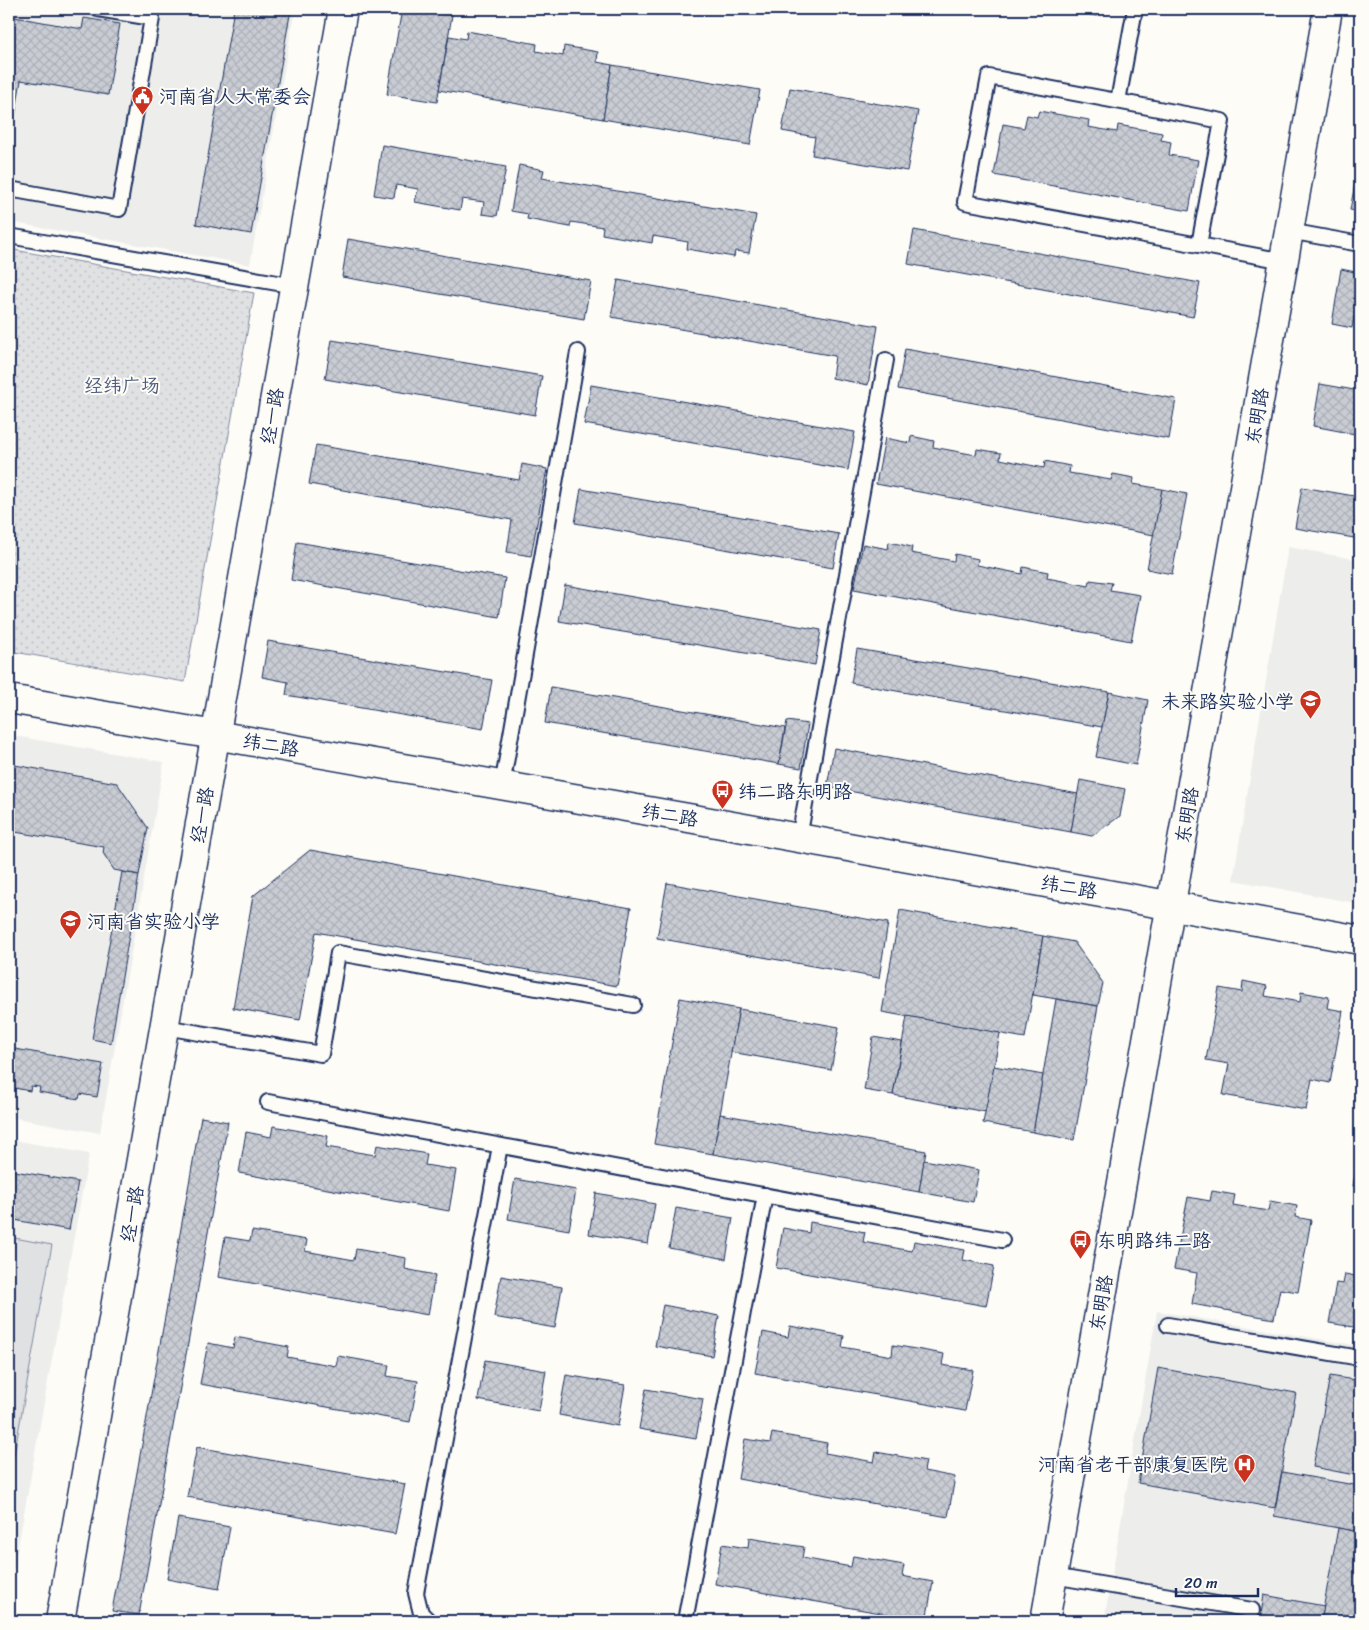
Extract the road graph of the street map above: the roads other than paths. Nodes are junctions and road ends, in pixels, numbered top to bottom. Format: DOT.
graph roads {
  1 [pos="98,9"];
  2 [pos="343,9"];
  3 [pos="1135,9"];
  4 [pos="1328,9"];
  5 [pos="1118,101"];
  6 [pos="9,190"];
  7 [pos="1290,231"];
  8 [pos="9,236"];
  9 [pos="1360,244"];
  10 [pos="1199,245"];
  11 [pos="1284,261"];
  12 [pos="295,286"];
  13 [pos="578,352"];
  14 [pos="886,360"];
  15 [pos="9,699"];
  16 [pos="216,735"];
  17 [pos="502,786"];
  18 [pos="799,838"];
  19 [pos="1171,906"];
  20 [pos="1360,940"];
  21 [pos="633,1005"];
  22 [pos="165,1027"];
  23 [pos="268,1102"];
  24 [pos="500,1146"];
  25 [pos="765,1195"];
  26 [pos="1002,1240"];
  27 [pos="1168,1325"];
  28 [pos="1360,1358"];
  29 [pos="1053,1576"];
  30 [pos="60,1621"];
  31 [pos="429,1621"];
  32 [pos="685,1621"];
  33 [pos="1045,1621"];
  34 [pos="1250,1621"];
  1 -- 6 [label="lane"];
  2 -- 12 [label="street, 经一路"];
  3 -- 5 [label="lane"];
  4 -- 7 [label="street, 东明路"];
  5 -- 10 [label="lane"];
  5 -- 10 [label="lane"];
  7 -- 9 [label="lane"];
  7 -- 11 [label="street, 东明路"];
  8 -- 12 [label="lane"];
  10 -- 11 [label="lane"];
  11 -- 19 [label="street, 东明路"];
  12 -- 16 [label="street, 经一路"];
  13 -- 17 [label="lane"];
  14 -- 18 [label="lane"];
  15 -- 16 [label="street, 纬二路"];
  16 -- 17 [label="street, 纬二路"];
  16 -- 22 [label="street, 经一路"];
  17 -- 18 [label="street, 纬二路"];
  18 -- 19 [label="street, 纬二路"];
  19 -- 20 [label="street, 纬二路"];
  19 -- 29 [label="street, 东明路"];
  21 -- 22 [label="lane"];
  22 -- 30 [label="street, 经一路"];
  23 -- 24 [label="lane"];
  24 -- 25 [label="lane"];
  24 -- 31 [label="lane"];
  25 -- 26 [label="lane"];
  25 -- 32 [label="lane"];
  27 -- 28 [label="lane"];
  29 -- 33 [label="street, 东明路"];
  29 -- 34 [label="lane"];
}
